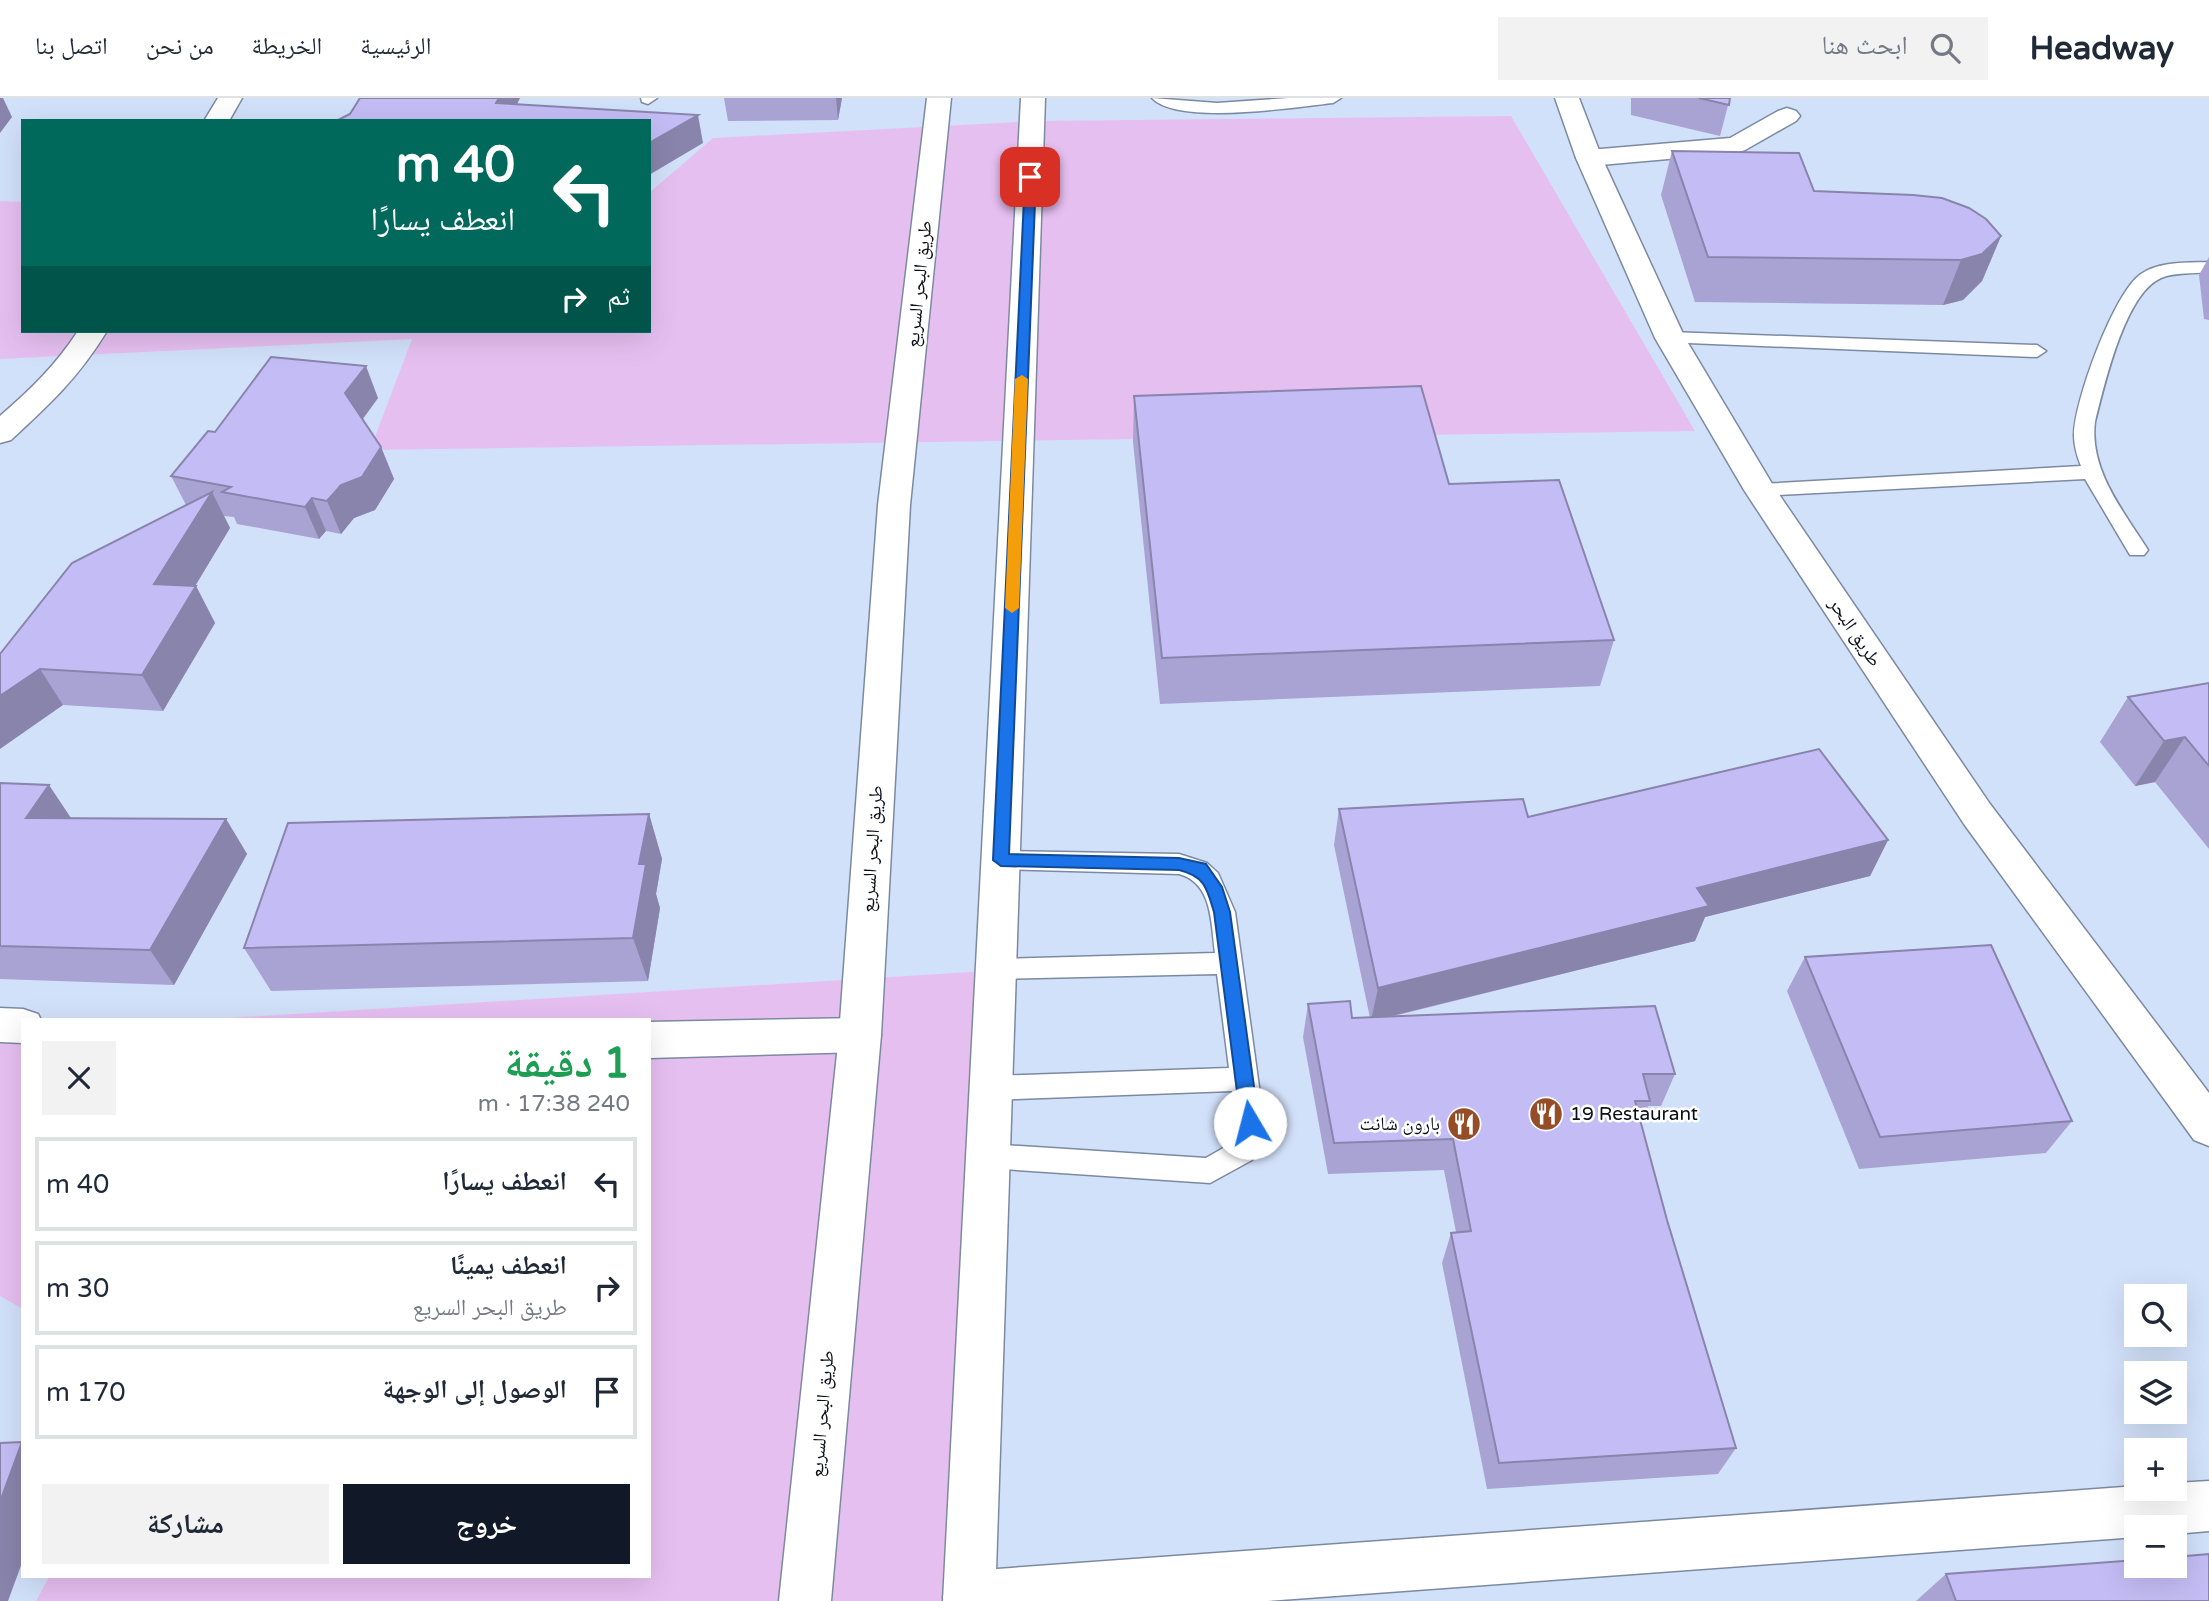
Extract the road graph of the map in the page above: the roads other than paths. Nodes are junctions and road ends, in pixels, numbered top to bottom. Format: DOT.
graph roads {
  1 [pos="230,98"];
  2 [pos="939,98"];
  3 [pos="1033,98"];
  4 [pos="1160,98"];
  5 [pos="1333,98"];
  6 [pos="1567,98"];
  7 [pos="1787,116"];
  8 [pos="217,119"];
  9 [pos="1589,158"];
  10 [pos="2209,267"];
  11 [pos="91,333"];
  12 [pos="1670,338"];
  13 [pos="2037,351"];
  14 [pos="0,433"];
  15 [pos="2093,472"];
  16 [pos="1760,490"];
  17 [pos="2137,550"];
  18 [pos="1001,860"];
  19 [pos="1229,963"];
  20 [pos="996,969"];
  21 [pos="0,1025"];
  22 [pos="21,1026"];
  23 [pos="860,1035"];
  24 [pos="651,1040"];
  25 [pos="1244,1079"];
  26 [pos="991,1088"];
  27 [pos="2209,1127"];
  28 [pos="988,1156"];
  29 [pos="2209,1506"];
  30 [pos="969,1599"];
  31 [pos="806,1601"];
  1 -- 8 [label="main road"];
  2 -- 23 [label="main road, طريق البحر السريع"];
  3 -- 18 [label="main road"];
  4 -- 5 [label="lane"];
  6 -- 9 [label="main road, طريق البحر"];
  7 -- 9 [label="main road"];
  9 -- 12 [label="main road, طريق البحر"];
  10 -- 15 [label="lane"];
  11 -- 14 [label="main road"];
  12 -- 13 [label="lane"];
  12 -- 16 [label="main road, طريق البحر"];
  15 -- 16 [label="lane"];
  15 -- 17 [label="lane"];
  16 -- 27 [label="main road, طريق البحر"];
  18 -- 19 [label="lane"];
  18 -- 20 [label="main road"];
  19 -- 20 [label="lane"];
  19 -- 25 [label="lane"];
  20 -- 26 [label="main road"];
  21 -- 22 [label="main road"];
  23 -- 24 [label="main road"];
  23 -- 31 [label="main road, طريق البحر السريع"];
  25 -- 26 [label="lane"];
  25 -- 28 [label="lane"];
  26 -- 28 [label="main road"];
  28 -- 30 [label="main road"];
  29 -- 30 [label="main road"];
}
